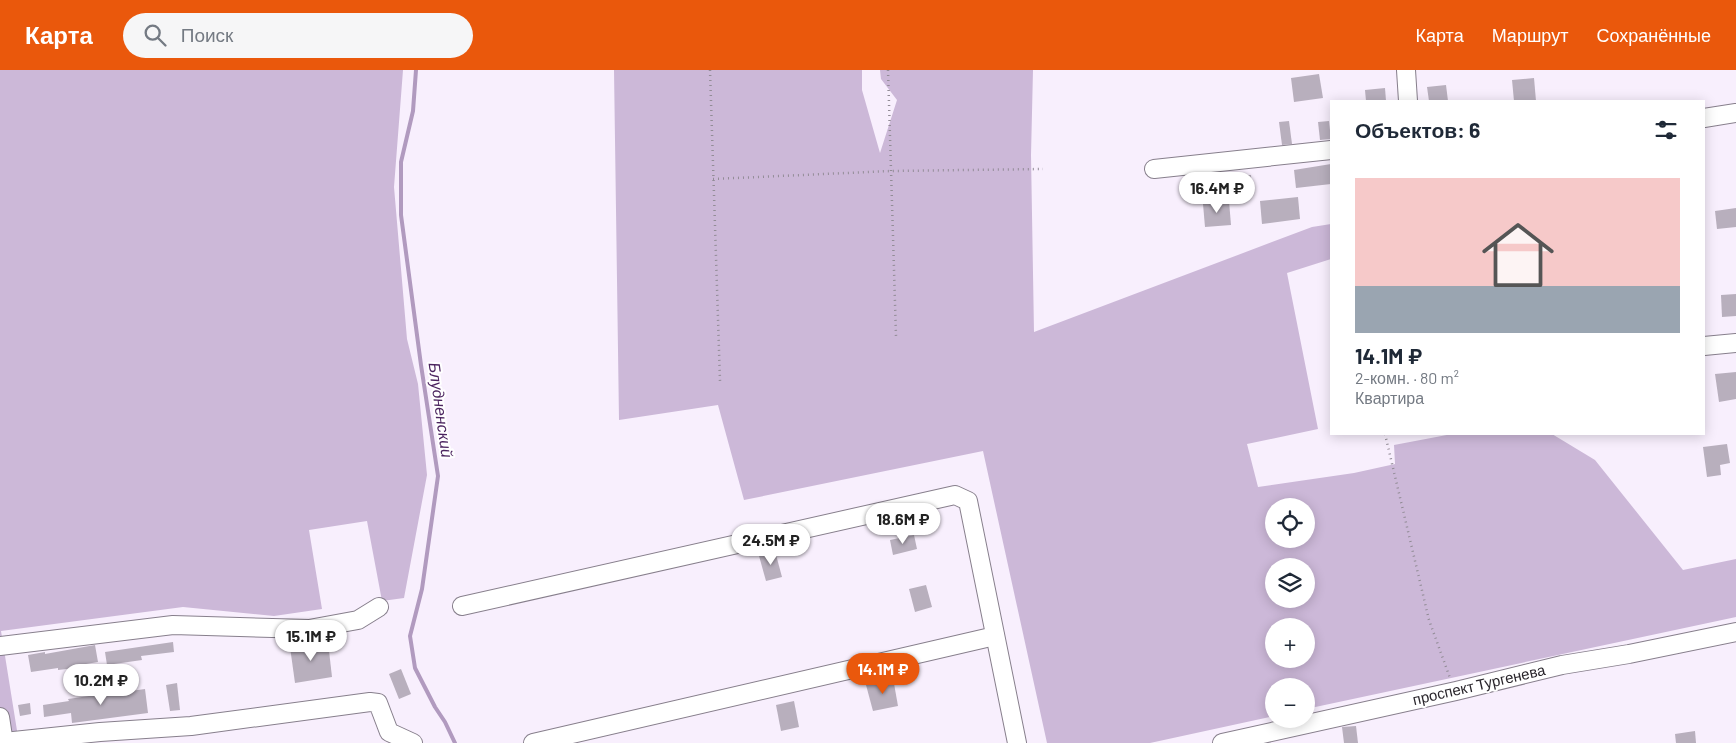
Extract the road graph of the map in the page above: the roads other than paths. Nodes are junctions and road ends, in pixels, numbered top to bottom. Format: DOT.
graph roads {
  1 [pos="1406,70"];
  2 [pos="1408,100"];
  3 [pos="1736,113"];
  4 [pos="1705,118"];
  5 [pos="1330,150"];
  6 [pos="1154,168"];
  7 [pos="1736,343"];
  8 [pos="1705,346"];
  9 [pos="462,606"];
  10 [pos="378,607"];
  11 [pos="1736,632"];
  12 [pos="995,636"];
  13 [pos="0,646"];
  14 [pos="0,717"];
  15 [pos="192,734"];
  16 [pos="4,742"];
  17 [pos="413,743"];
  18 [pos="532,743"];
  19 [pos="1017,743"];
  20 [pos="1222,743"];
  1 -- 2 [label="street"];
  3 -- 4 [label="street"];
  5 -- 6 [label="street"];
  7 -- 8 [label="street"];
  9 -- 12 [label="street"];
  10 -- 13 [label="street"];
  11 -- 20 [label="street, проспект Тургенева"];
  12 -- 18 [label="street"];
  12 -- 19 [label="street"];
  14 -- 16 [label="street"];
  15 -- 16 [label="street"];
  15 -- 17 [label="street"];
}
